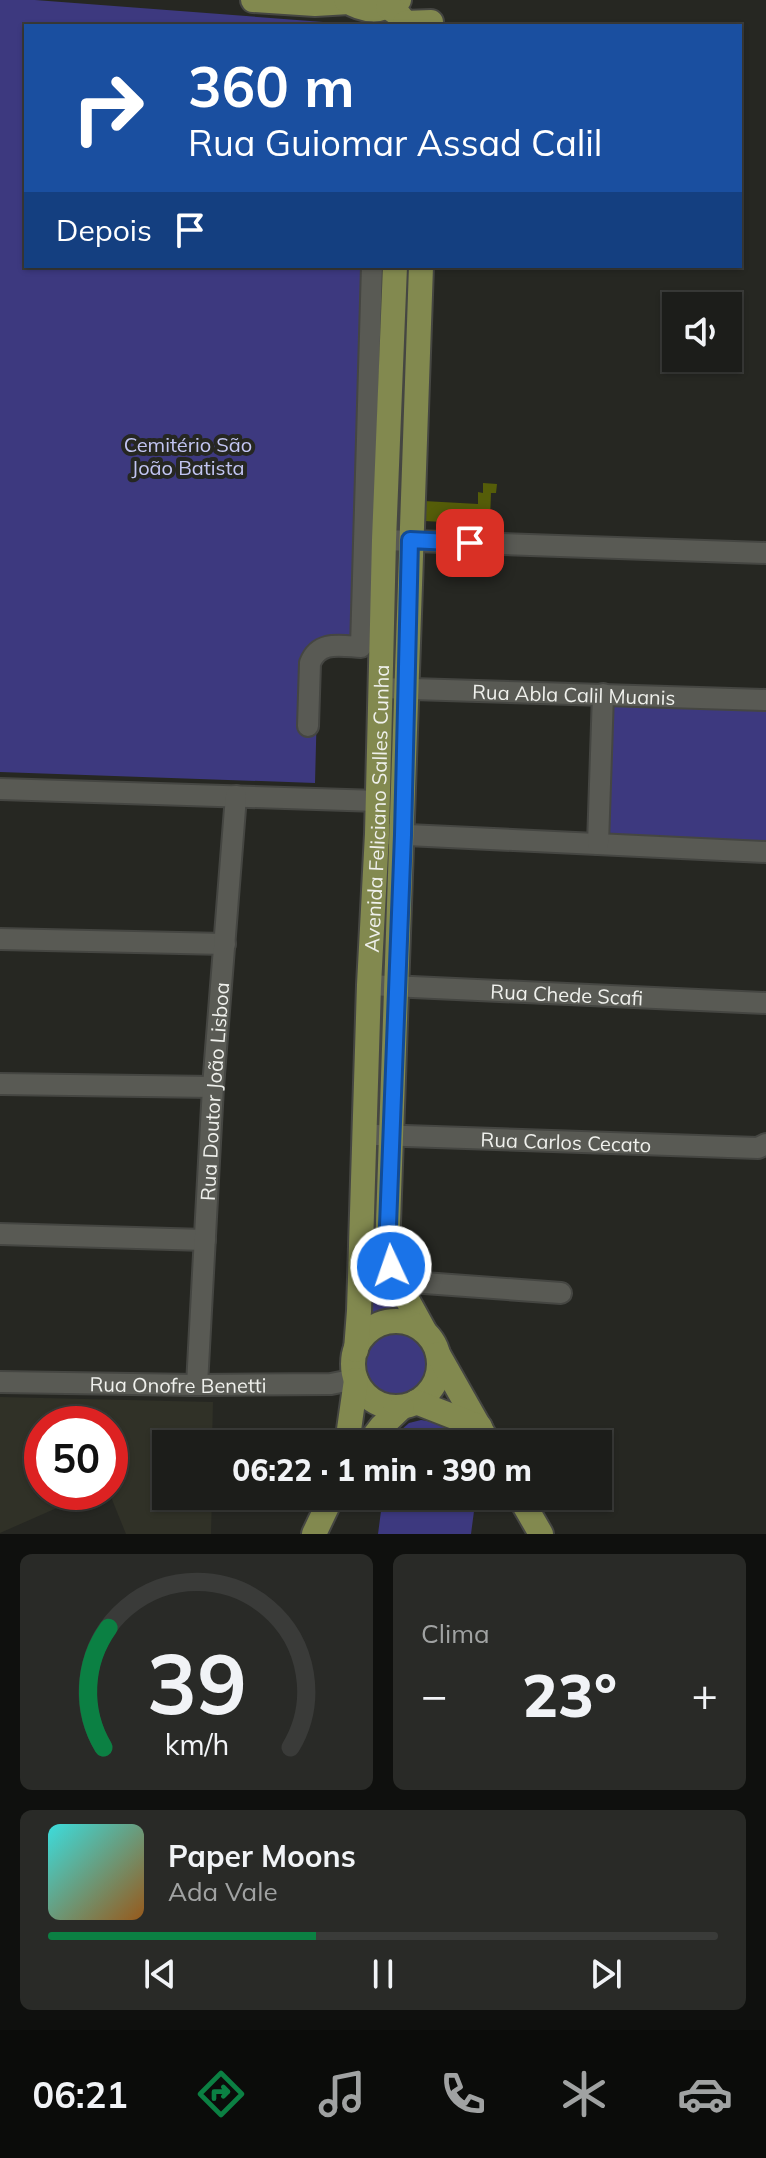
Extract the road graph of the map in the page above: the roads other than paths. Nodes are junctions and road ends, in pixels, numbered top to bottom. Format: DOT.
graph roads {
  1 [pos="253,0"];
  2 [pos="347,1"];
  3 [pos="399,14"];
  4 [pos="430,16"];
  5 [pos="372,268"];
  6 [pos="395,268"];
  7 [pos="421,268"];
  8 [pos="384,540"];
  9 [pos="410,540"];
  10 [pos="766,553"];
  11 [pos="380,688"];
  12 [pos="407,688"];
  13 [pos="603,694"];
  14 [pos="766,700"];
  15 [pos="308,726"];
  16 [pos="0,789"];
  17 [pos="236,796"];
  18 [pos="378,801"];
  19 [pos="377,834"];
  20 [pos="403,835"];
  21 [pos="598,844"];
  22 [pos="766,852"];
  23 [pos="0,939"];
  24 [pos="225,944"];
  25 [pos="369,985"];
  26 [pos="398,986"];
  27 [pos="766,1003"];
  28 [pos="0,1084"];
  29 [pos="213,1087"];
  30 [pos="364,1135"];
  31 [pos="393,1136"];
  32 [pos="766,1144"];
  33 [pos="0,1234"];
  34 [pos="205,1240"];
  35 [pos="397,1281"];
  36 [pos="561,1293"];
  37 [pos="424,1330"];
  38 [pos="356,1350"];
  39 [pos="438,1354"];
  40 [pos="356,1380"];
  41 [pos="0,1382"];
  42 [pos="197,1385"];
  43 [pos="409,1404"];
  44 [pos="349,1430"];
  45 [pos="379,1430"];
  46 [pos="472,1430"];
  47 [pos="481,1430"];
  48 [pos="325,1510"];
  49 [pos="527,1510"];
  50 [pos="314,1534"];
  51 [pos="541,1534"];
  1 -- 2 [label="main road"];
  2 -- 3 [label="main road"];
  3 -- 4 [label="main road"];
  5 -- 15 [label="street"];
  6 -- 8 [label="main road, Avenida Feliciano Salles Cunha"];
  7 -- 9 [label="main road, Avenida Feliciano Salles Cunha"];
  8 -- 9 [label="street"];
  8 -- 11 [label="main road, Avenida Feliciano Salles Cunha"];
  9 -- 10 [label="street"];
  9 -- 12 [label="main road, Avenida Feliciano Salles Cunha"];
  11 -- 12 [label="street, Rua Abla Calil Muanis"];
  11 -- 18 [label="main road, Avenida Feliciano Salles Cunha"];
  12 -- 13 [label="street, Rua Abla Calil Muanis"];
  12 -- 20 [label="main road, Avenida Feliciano Salles Cunha"];
  13 -- 14 [label="street, Rua Abla Calil Muanis"];
  13 -- 21 [label="street"];
  16 -- 17 [label="street"];
  17 -- 18 [label="street"];
  17 -- 24 [label="street, Rua Doutor João Lisboa"];
  18 -- 19 [label="main road, Avenida Feliciano Salles Cunha"];
  19 -- 20 [label="street"];
  19 -- 25 [label="main road, Avenida Feliciano Salles Cunha"];
  20 -- 21 [label="street"];
  20 -- 26 [label="main road, Avenida Feliciano Salles Cunha"];
  21 -- 22 [label="street"];
  23 -- 24 [label="street"];
  24 -- 29 [label="street, Rua Doutor João Lisboa"];
  25 -- 26 [label="street, Rua Chede Scafi"];
  25 -- 30 [label="main road, Avenida Feliciano Salles Cunha"];
  26 -- 27 [label="street, Rua Chede Scafi"];
  26 -- 31 [label="main road, Avenida Feliciano Salles Cunha"];
  28 -- 29 [label="street"];
  29 -- 34 [label="street, Rua Doutor João Lisboa"];
  30 -- 31 [label="street, Rua Carlos Cecato"];
  30 -- 38 [label="main road, Avenida Feliciano Salles Cunha"];
  31 -- 32 [label="street, Rua Carlos Cecato"];
  31 -- 35 [label="main road, Avenida Feliciano Salles Cunha"];
  33 -- 34 [label="street"];
  34 -- 42 [label="street, Rua Doutor João Lisboa"];
  35 -- 36 [label="street"];
  35 -- 37 [label="main road, Avenida Feliciano Salles Cunha"];
  37 -- 38 [label="main road"];
  37 -- 39 [label="main road"];
  38 -- 40 [label="main road"];
  39 -- 43 [label="main road"];
  39 -- 47 [label="main road"];
  40 -- 42 [label="street, Rua Onofre Benetti"];
  40 -- 43 [label="main road"];
  40 -- 44 [label="main road"];
  41 -- 42 [label="street, Rua Onofre Benetti"];
  43 -- 45 [label="main road"];
  43 -- 46 [label="main road"];
  48 -- 50 [label="main road"];
  49 -- 51 [label="main road"];
}
